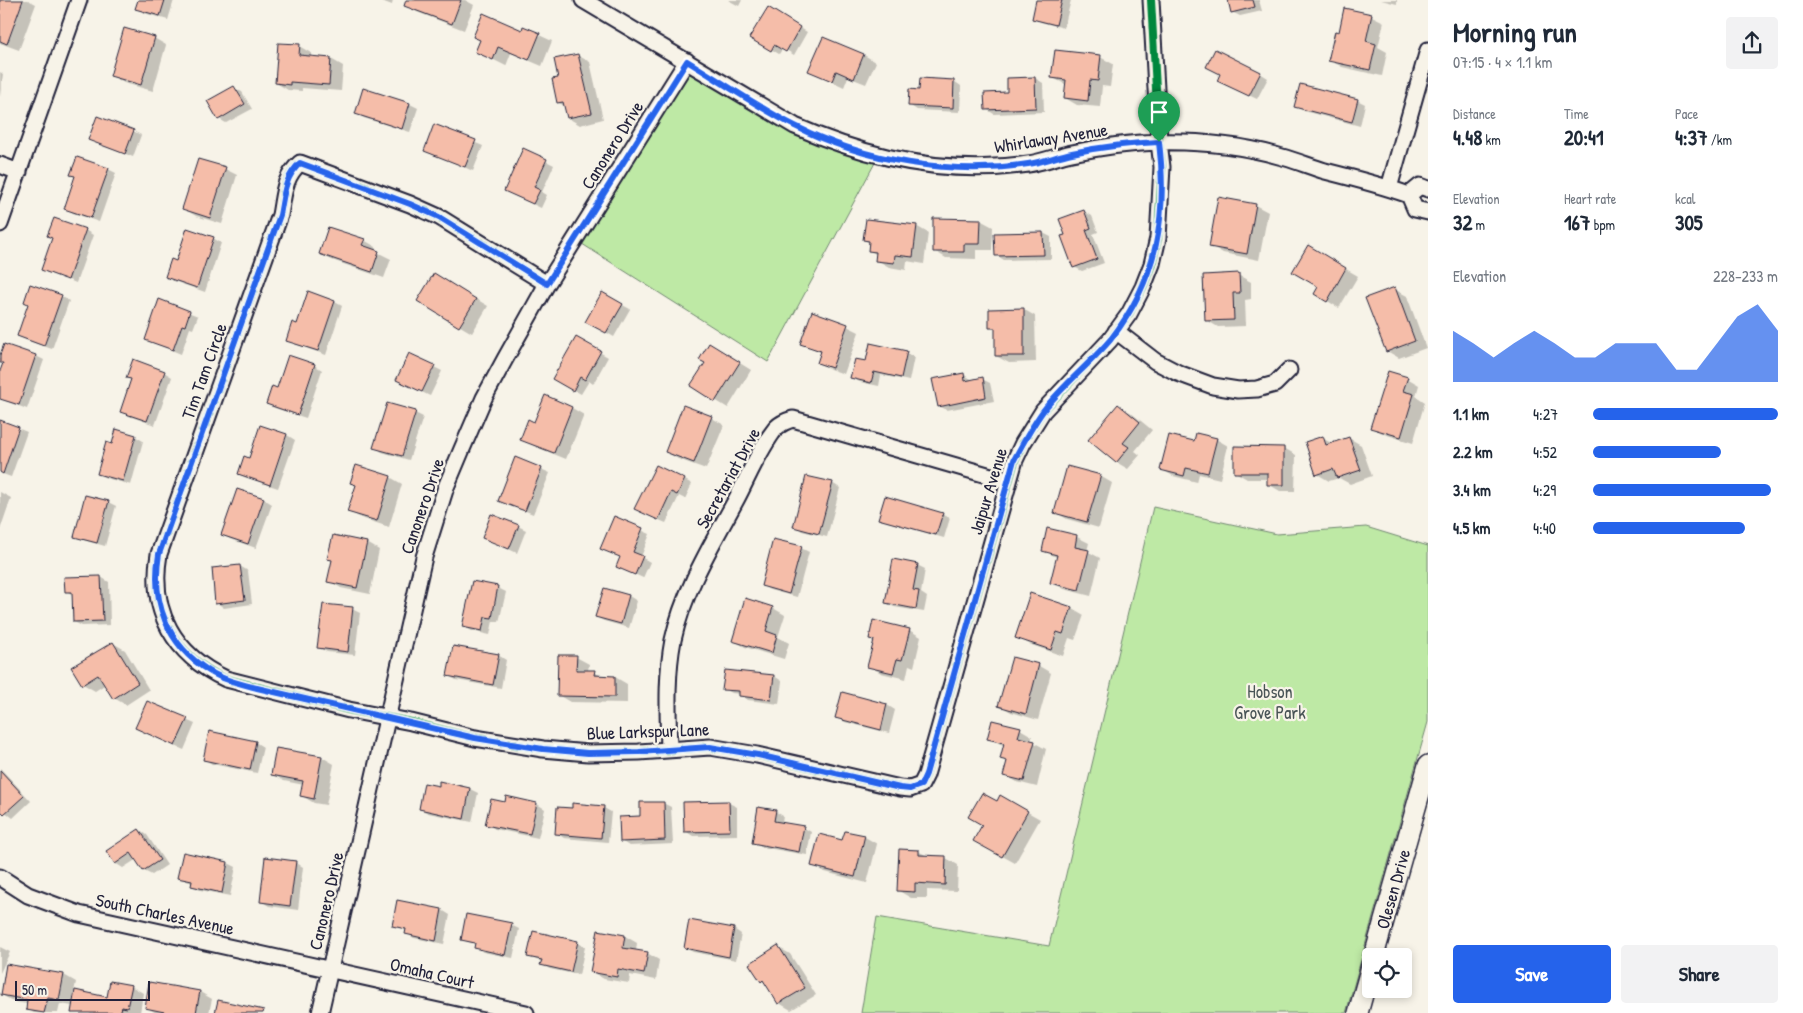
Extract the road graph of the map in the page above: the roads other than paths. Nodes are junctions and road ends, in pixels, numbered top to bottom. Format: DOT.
graph roads {
  1 [pos="79,0"];
  2 [pos="583,0"];
  3 [pos="1152,0"];
  4 [pos="1428,50"];
  5 [pos="687,61"];
  6 [pos="1159,142"];
  7 [pos="0,165"];
  8 [pos="19,172"];
  9 [pos="1389,188"];
  10 [pos="1428,189"];
  11 [pos="1409,195"];
  12 [pos="1428,212"];
  13 [pos="0,224"];
  14 [pos="547,284"];
  15 [pos="1116,331"];
  16 [pos="1289,370"];
  17 [pos="1008,481"];
  18 [pos="386,717"];
  19 [pos="669,750"];
  20 [pos="1428,764"];
  21 [pos="910,789"];
  22 [pos="0,877"];
  23 [pos="1376,948"];
  24 [pos="330,969"];
  25 [pos="1362,998"];
  26 [pos="320,1013"];
  27 [pos="526,1013"];
  28 [pos="1358,1013"];
  1 -- 8 [label="street"];
  2 -- 5 [label="street, Whirlaway Avenue"];
  3 -- 6 [label="street, Jaipur Avenue"];
  4 -- 9 [label="street"];
  5 -- 6 [label="street, Whirlaway Avenue"];
  5 -- 14 [label="street, Canonero Drive"];
  6 -- 9 [label="street, Whirlaway Avenue"];
  6 -- 15 [label="street, Jaipur Avenue"];
  7 -- 8 [label="street"];
  8 -- 13 [label="street"];
  9 -- 11 [label="street, Whirlaway Avenue"];
  10 -- 11 [label="street"];
  11 -- 12 [label="street, Whirlaway Avenue"];
  14 -- 18 [label="street, Canonero Drive"];
  14 -- 18 [label="street, Tim Tam Circle"];
  15 -- 16 [label="street"];
  15 -- 17 [label="street, Jaipur Avenue"];
  17 -- 19 [label="street, Secretariat Drive"];
  17 -- 21 [label="street, Jaipur Avenue"];
  18 -- 19 [label="street, Blue Larkspur Lane"];
  18 -- 24 [label="street, Canonero Drive"];
  19 -- 21 [label="street, Blue Larkspur Lane"];
  20 -- 23 [label="street, Olesen Drive"];
  22 -- 24 [label="street, South Charles Avenue"];
  24 -- 26 [label="street, Canonero Drive"];
  24 -- 27 [label="street, Omaha Court"];
  25 -- 28 [label="street"];
}
